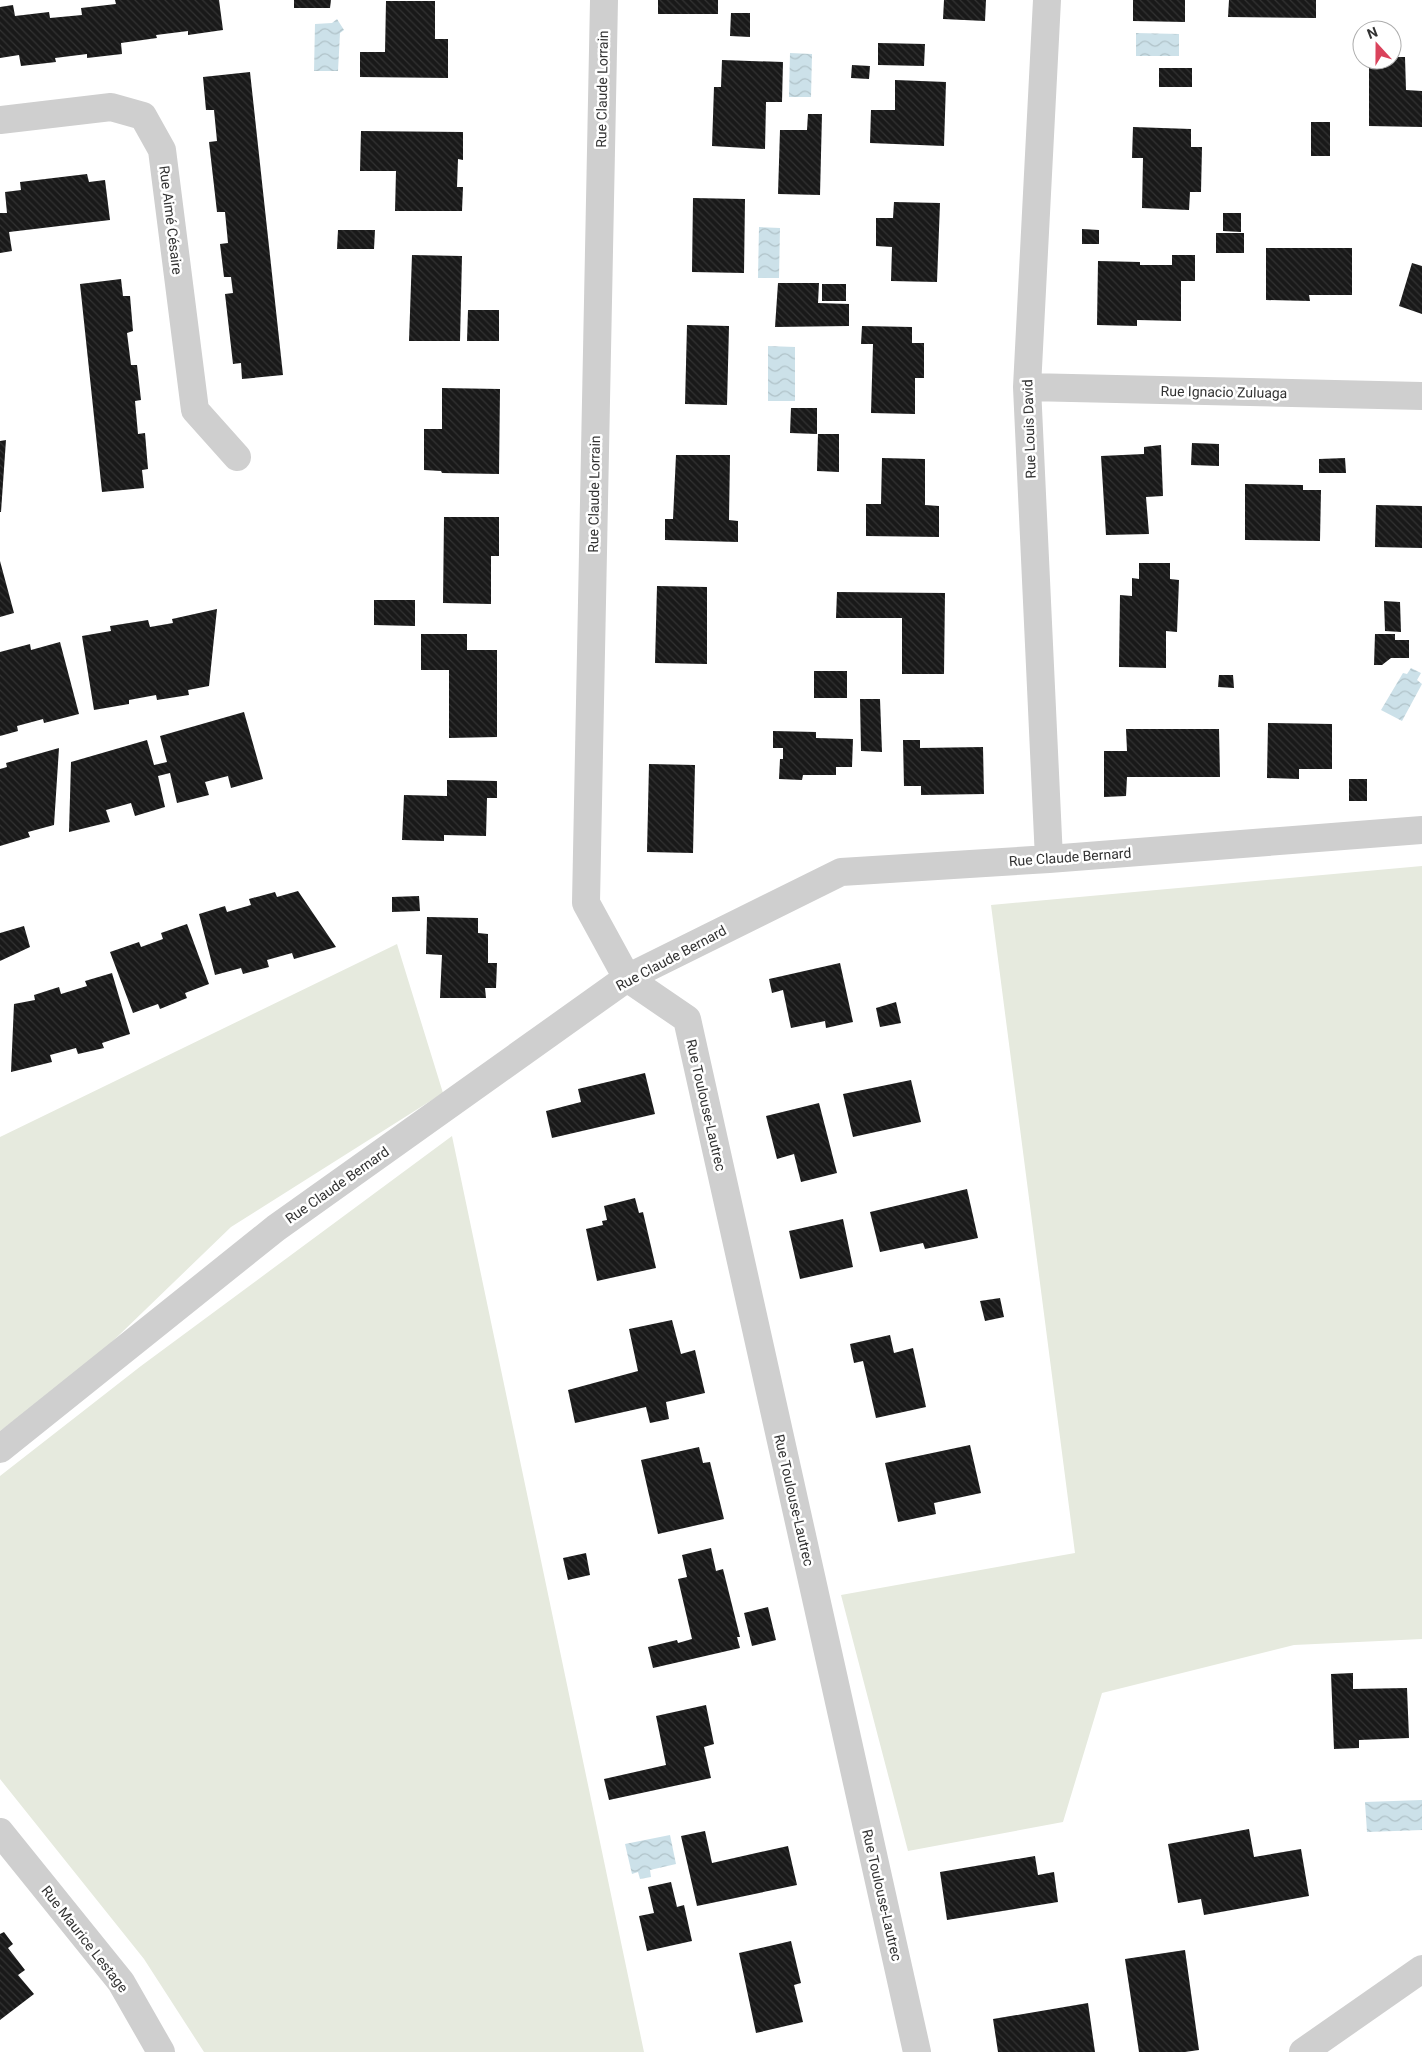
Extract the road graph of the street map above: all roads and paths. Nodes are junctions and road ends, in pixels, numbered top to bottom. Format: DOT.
graph roads {
  1 [pos="604,0"];
  2 [pos="1047,0"];
  3 [pos="0,120"];
  4 [pos="1027,387"];
  5 [pos="1422,396"];
  6 [pos="236,457"];
  7 [pos="1422,830"];
  8 [pos="1049,859"];
  9 [pos="627,978"];
  10 [pos="0,1449"];
  11 [pos="0,1832"];
  12 [pos="1422,1969"];
  13 [pos="161,2052"];
  14 [pos="917,2052"];
  15 [pos="1303,2052"];
  1 -- 9 [label="street, Rue Claude Lorrain"];
  2 -- 4 [label="street, Rue Louis David"];
  3 -- 6 [label="street, Rue Aimé Césaire"];
  4 -- 5 [label="street, Rue Ignacio Zuluaga"];
  4 -- 8 [label="street, Rue Louis David"];
  7 -- 8 [label="street, Rue Claude Bernard"];
  8 -- 9 [label="street, Rue Claude Bernard"];
  9 -- 10 [label="street, Rue Claude Bernard"];
  9 -- 14 [label="street, Rue Toulouse-Lautrec"];
  11 -- 13 [label="street, Rue Maurice Lestage"];
  12 -- 15 [label="street"];
}
